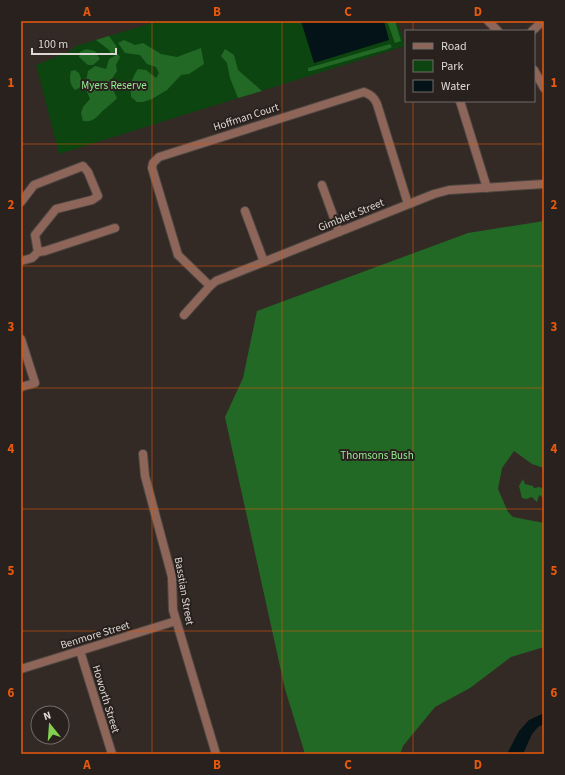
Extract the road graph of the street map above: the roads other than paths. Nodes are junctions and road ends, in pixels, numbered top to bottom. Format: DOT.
graph roads {
  1 [pos="488,21"];
  2 [pos="543,21"];
  3 [pos="495,30"];
  4 [pos="533,30"];
  5 [pos="535,72"];
  6 [pos="544,88"];
  7 [pos="460,102"];
  8 [pos="544,184"];
  9 [pos="322,185"];
  10 [pos="487,188"];
  11 [pos="21,202"];
  12 [pos="408,204"];
  13 [pos="245,211"];
  14 [pos="116,228"];
  15 [pos="339,232"];
  16 [pos="38,252"];
  17 [pos="21,261"];
  18 [pos="264,262"];
  19 [pos="210,286"];
  20 [pos="184,315"];
  21 [pos="21,340"];
  22 [pos="21,387"];
  23 [pos="143,454"];
  24 [pos="176,621"];
  25 [pos="80,651"];
  26 [pos="21,669"];
  27 [pos="112,754"];
  28 [pos="216,754"];
  1 -- 3 [label="street"];
  2 -- 4 [label="street"];
  5 -- 6 [label="street"];
  7 -- 10 [label="street"];
  8 -- 10 [label="street, Gimblett Street"];
  9 -- 15 [label="street"];
  10 -- 12 [label="street, Gimblett Street"];
  11 -- 16 [label="street"];
  12 -- 15 [label="street, Gimblett Street"];
  12 -- 19 [label="street, Hoffman Court"];
  13 -- 18 [label="street"];
  14 -- 16 [label="street"];
  15 -- 18 [label="street, Gimblett Street"];
  16 -- 17 [label="street"];
  18 -- 19 [label="street, Gimblett Street"];
  19 -- 20 [label="street, Gimblett Street"];
  21 -- 22 [label="street"];
  23 -- 24 [label="street, Basstian Street"];
  24 -- 25 [label="street, Benmore Street"];
  24 -- 28 [label="street, Basstian Street"];
  25 -- 26 [label="street, Benmore Street"];
  25 -- 27 [label="street, Howorth Street"];
}
